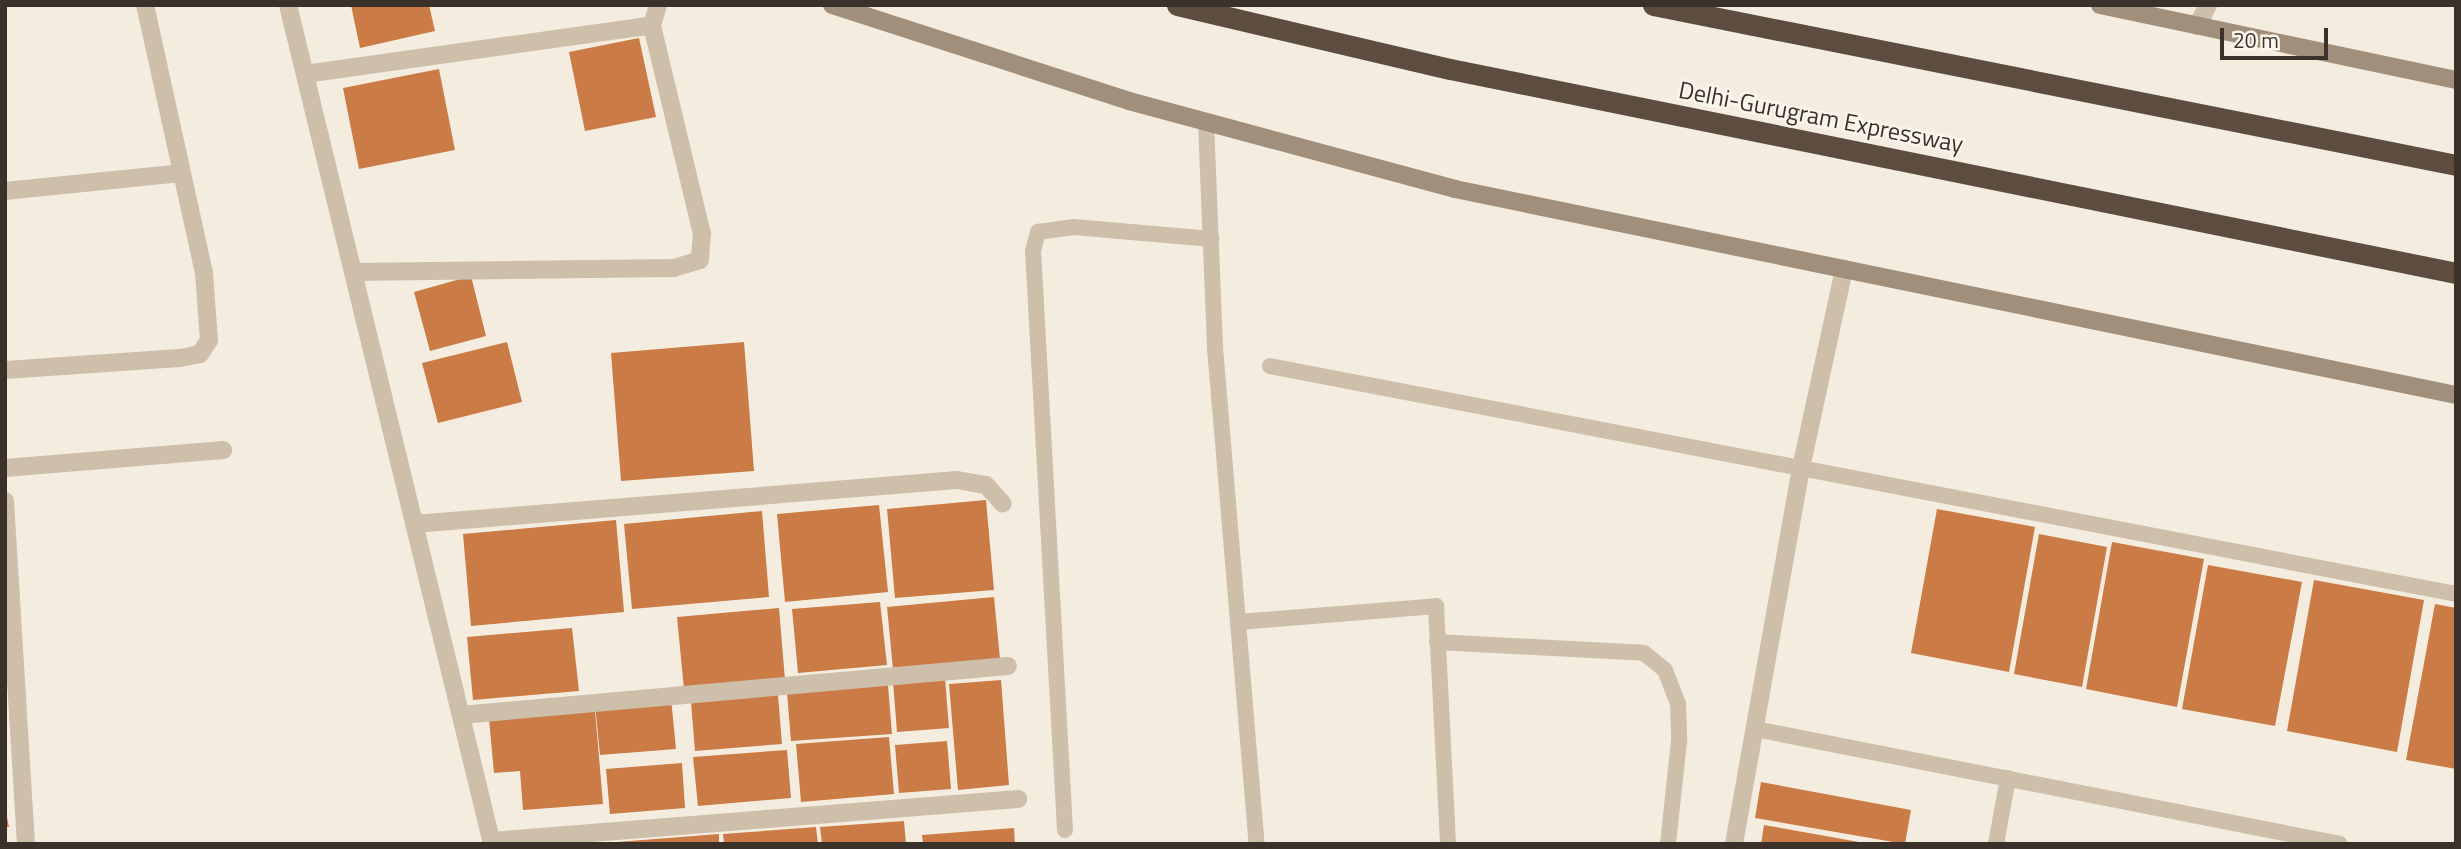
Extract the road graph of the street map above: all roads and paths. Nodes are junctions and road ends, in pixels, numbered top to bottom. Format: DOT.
graph roads {
  1 [pos="145,5"];
  2 [pos="288,5"];
  3 [pos="658,5"];
  4 [pos="832,5"];
  5 [pos="1177,5"];
  6 [pos="1653,5"];
  7 [pos="2100,5"];
  8 [pos="2208,5"];
  9 [pos="652,25"];
  10 [pos="2197,26"];
  11 [pos="305,74"];
  12 [pos="2456,80"];
  13 [pos="1206,122"];
  14 [pos="2456,165"];
  15 [pos="181,173"];
  16 [pos="5,191"];
  17 [pos="1211,239"];
  18 [pos="1844,269"];
  19 [pos="353,272"];
  20 [pos="2456,273"];
  21 [pos="1270,366"];
  22 [pos="5,370"];
  23 [pos="2456,395"];
  24 [pos="223,450"];
  25 [pos="5,468"];
  26 [pos="1801,468"];
  27 [pos="5,501"];
  28 [pos="1003,504"];
  29 [pos="414,524"];
  30 [pos="2456,594"];
  31 [pos="1239,622"];
  32 [pos="1437,642"];
  33 [pos="1008,666"];
  34 [pos="461,715"];
  35 [pos="1755,729"];
  36 [pos="2008,778"];
  37 [pos="1018,799"];
  38 [pos="1065,830"];
  39 [pos="2283,838"];
  40 [pos="491,842"];
  41 [pos="26,844"];
  42 [pos="1257,844"];
  43 [pos="1448,844"];
  44 [pos="1668,844"];
  45 [pos="1734,844"];
  46 [pos="1996,844"];
  47 [pos="2340,844"];
  1 -- 15 [label="street"];
  2 -- 11 [label="street"];
  3 -- 9 [label="street"];
  4 -- 13 [label="main road"];
  5 -- 20 [label="highway, Delhi-Gurugram Expressway"];
  6 -- 14 [label="highway"];
  7 -- 10 [label="main road"];
  8 -- 10 [label="street"];
  9 -- 11 [label="street"];
  9 -- 19 [label="street"];
  10 -- 12 [label="main road"];
  11 -- 19 [label="street"];
  13 -- 17 [label="lane"];
  13 -- 18 [label="main road"];
  15 -- 16 [label="street"];
  15 -- 22 [label="street"];
  17 -- 31 [label="lane"];
  17 -- 38 [label="lane"];
  18 -- 23 [label="main road"];
  18 -- 26 [label="street"];
  19 -- 29 [label="street"];
  21 -- 26 [label="lane"];
  24 -- 25 [label="street"];
  26 -- 30 [label="lane"];
  26 -- 35 [label="street"];
  27 -- 41 [label="street"];
  28 -- 29 [label="street"];
  29 -- 34 [label="street"];
  31 -- 32 [label="lane"];
  31 -- 42 [label="lane"];
  32 -- 43 [label="lane"];
  32 -- 44 [label="lane"];
  33 -- 34 [label="street"];
  34 -- 40 [label="street"];
  35 -- 36 [label="lane"];
  35 -- 45 [label="street"];
  36 -- 39 [label="lane"];
  36 -- 46 [label="lane"];
  37 -- 40 [label="street"];
  39 -- 47 [label="lane"];
}
